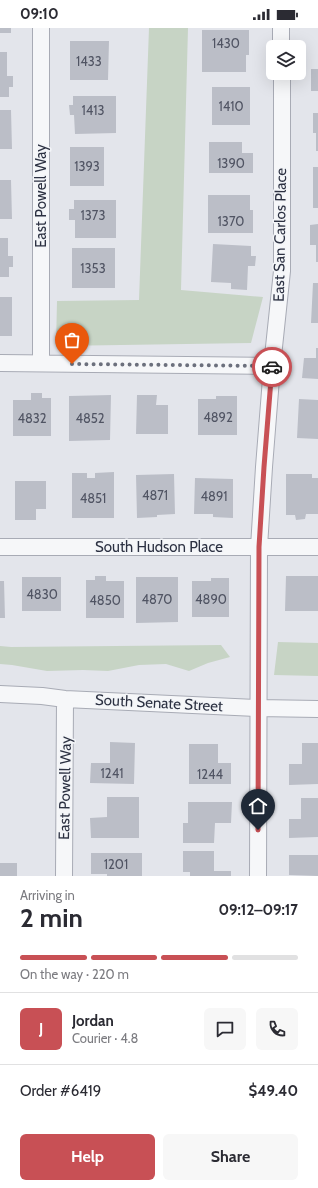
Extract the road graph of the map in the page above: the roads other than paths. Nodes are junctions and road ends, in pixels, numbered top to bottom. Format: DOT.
graph roads {
  1 [pos="41,28"];
  2 [pos="281,28"];
  3 [pos="282,40"];
  4 [pos="282,80"];
  5 [pos="0,363"];
  6 [pos="41,363"];
  7 [pos="272,366"];
  8 [pos="0,547"];
  9 [pos="259,547"];
  10 [pos="318,547"];
  11 [pos="0,694"];
  12 [pos="65,699"];
  13 [pos="258,708"];
  14 [pos="318,709"];
  15 [pos="64,876"];
  16 [pos="258,876"];
  1 -- 6 [label="street, East Powell Way"];
  2 -- 3 [label="street"];
  4 -- 7 [label="street, East San Carlos Place"];
  5 -- 6 [label="street"];
  6 -- 7 [label="street"];
  7 -- 9 [label="street, East San Carlos Place"];
  8 -- 9 [label="street, South Hudson Place"];
  9 -- 10 [label="street, South Hudson Place"];
  9 -- 13 [label="street, East San Carlos Place"];
  11 -- 12 [label="street, South Senate Street"];
  12 -- 13 [label="street, South Senate Street"];
  12 -- 15 [label="street, East Powell Way"];
  13 -- 14 [label="street, South Senate Street"];
  13 -- 16 [label="street, East San Carlos Place"];
}
